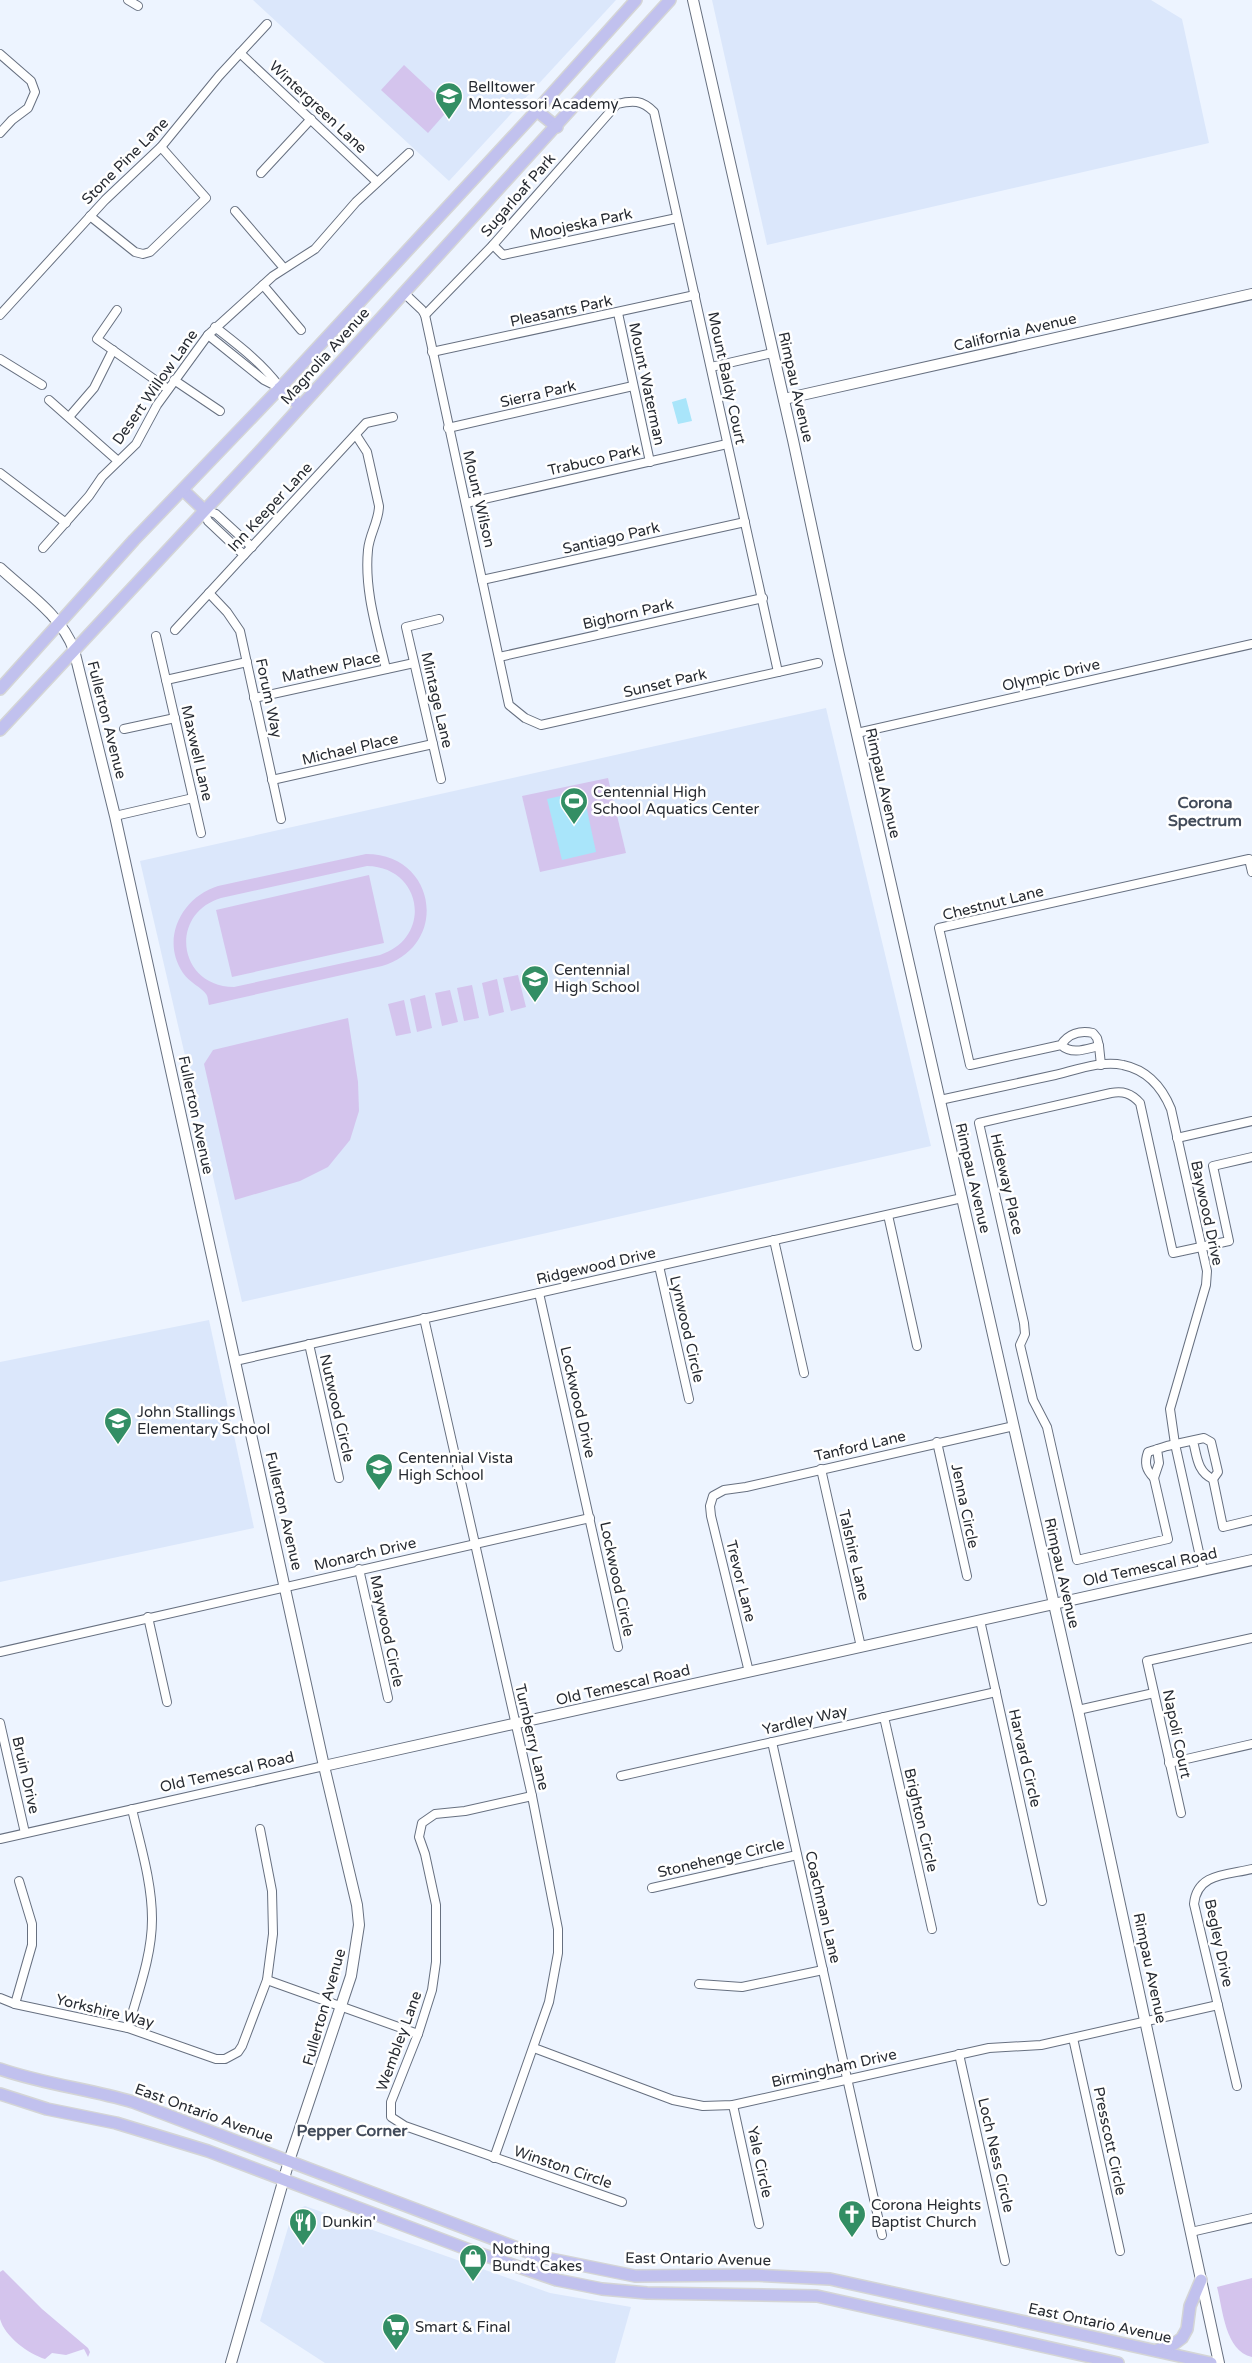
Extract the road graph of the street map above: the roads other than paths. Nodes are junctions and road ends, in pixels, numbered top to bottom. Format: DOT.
graph roads {
  1 [pos="128,0"];
  2 [pos="636,0"];
  3 [pos="670,0"];
  4 [pos="693,0"];
  5 [pos="138,6"];
  6 [pos="267,24"];
  7 [pos="240,53"];
  8 [pos="0,54"];
  9 [pos="635,100"];
  10 [pos="537,111"];
  11 [pos="311,119"];
  12 [pos="557,127"];
  13 [pos="0,133"];
  14 [pos="161,147"];
  15 [pos="409,154"];
  16 [pos="261,173"];
  17 [pos="377,182"];
  18 [pos="234,211"];
  19 [pos="90,216"];
  20 [pos="677,218"];
  21 [pos="493,245"];
  22 [pos="284,267"];
  23 [pos="262,285"];
  24 [pos="403,292"];
  25 [pos="1252,294"];
  26 [pos="695,295"];
  27 [pos="118,310"];
  28 [pos="618,313"];
  29 [pos="0,315"];
  30 [pos="425,315"];
  31 [pos="215,327"];
  32 [pos="300,330"];
  33 [pos="208,335"];
  34 [pos="113,350"];
  35 [pos="432,352"];
  36 [pos="772,353"];
  37 [pos="0,359"];
  38 [pos="711,367"];
  39 [pos="174,380"];
  40 [pos="42,386"];
  41 [pos="633,386"];
  42 [pos="280,388"];
  43 [pos="168,389"];
  44 [pos="784,399"];
  45 [pos="50,400"];
  46 [pos="300,406"];
  47 [pos="220,411"];
  48 [pos="69,417"];
  49 [pos="393,417"];
  50 [pos="448,428"];
  51 [pos="356,435"];
  52 [pos="727,444"];
  53 [pos="118,462"];
  54 [pos="650,462"];
  55 [pos="0,473"];
  56 [pos="183,490"];
  57 [pos="466,503"];
  58 [pos="204,509"];
  59 [pos="745,522"];
  60 [pos="66,523"];
  61 [pos="252,547"];
  62 [pos="43,548"];
  63 [pos="244,555"];
  64 [pos="0,568"];
  65 [pos="482,580"];
  66 [pos="209,594"];
  67 [pos="763,598"];
  68 [pos="439,619"];
  69 [pos="60,623"];
  70 [pos="175,630"];
  71 [pos="156,636"];
  72 [pos="1252,644"];
  73 [pos="74,650"];
  74 [pos="499,657"];
  75 [pos="246,662"];
  76 [pos="818,662"];
  77 [pos="414,663"];
  78 [pos="386,669"];
  79 [pos="778,672"];
  80 [pos="166,680"];
  81 [pos="0,689"];
  82 [pos="254,698"];
  83 [pos="520,716"];
  84 [pos="175,718"];
  85 [pos="124,729"];
  86 [pos="0,730"];
  87 [pos="857,733"];
  88 [pos="433,744"];
  89 [pos="441,779"];
  90 [pos="272,780"];
  91 [pos="193,798"];
  92 [pos="115,816"];
  93 [pos="281,819"];
  94 [pos="201,832"];
  95 [pos="1252,872"];
  96 [pos="1061,1045"];
  97 [pos="1100,1046"];
  98 [pos="1101,1065"];
  99 [pos="940,1100"];
  100 [pos="1252,1122"];
  101 [pos="1176,1138"];
  102 [pos="1252,1157"];
  103 [pos="962,1198"];
  104 [pos="888,1215"];
  105 [pos="774,1240"];
  106 [pos="1202,1247"];
  107 [pos="659,1266"];
  108 [pos="539,1293"];
  109 [pos="424,1318"];
  110 [pos="309,1344"];
  111 [pos="917,1346"];
  112 [pos="235,1361"];
  113 [pos="804,1373"];
  114 [pos="689,1399"];
  115 [pos="1014,1426"];
  116 [pos="1193,1441"];
  117 [pos="937,1442"];
  118 [pos="1175,1444"];
  119 [pos="1157,1449"];
  120 [pos="821,1469"];
  121 [pos="339,1478"];
  122 [pos="1154,1478"];
  123 [pos="1213,1479"];
  124 [pos="714,1496"];
  125 [pos="590,1518"];
  126 [pos="1252,1520"];
  127 [pos="475,1544"];
  128 [pos="1252,1560"];
  129 [pos="360,1569"];
  130 [pos="1203,1570"];
  131 [pos="967,1576"];
  132 [pos="285,1586"];
  133 [pos="1053,1603"];
  134 [pos="148,1617"];
  135 [pos="980,1620"];
  136 [pos="1252,1638"];
  137 [pos="618,1647"];
  138 [pos="861,1647"];
  139 [pos="0,1652"];
  140 [pos="749,1672"];
  141 [pos="996,1692"];
  142 [pos="1154,1693"];
  143 [pos="388,1698"];
  144 [pos="168,1702"];
  145 [pos="1078,1710"];
  146 [pos="884,1717"];
  147 [pos="0,1723"];
  148 [pos="516,1724"];
  149 [pos="772,1742"];
  150 [pos="1252,1744"];
  151 [pos="1169,1763"];
  152 [pos="324,1766"];
  153 [pos="621,1776"];
  154 [pos="532,1796"];
  155 [pos="132,1809"];
  156 [pos="1181,1813"];
  157 [pos="260,1830"];
  158 [pos="25,1833"];
  159 [pos="0,1839"];
  160 [pos="797,1856"];
  161 [pos="1252,1869"];
  162 [pos="19,1881"];
  163 [pos="652,1888"];
  164 [pos="1042,1901"];
  165 [pos="932,1929"];
  166 [pos="823,1970"];
  167 [pos="267,1980"];
  168 [pos="699,1984"];
  169 [pos="0,1998"];
  170 [pos="15,2004"];
  171 [pos="1218,2005"];
  172 [pos="343,2007"];
  173 [pos="1146,2021"];
  174 [pos="128,2028"];
  175 [pos="418,2034"];
  176 [pos="1073,2038"];
  177 [pos="534,2048"];
  178 [pos="959,2054"];
  179 [pos="0,2069"];
  180 [pos="847,2078"];
  181 [pos="1237,2086"];
  182 [pos="0,2094"];
  183 [pos="733,2105"];
  184 [pos="391,2117"];
  185 [pos="494,2158"];
  186 [pos="289,2161"];
  187 [pos="284,2180"];
  188 [pos="622,2202"];
  189 [pos="1252,2218"];
  190 [pos="759,2224"];
  191 [pos="1190,2232"];
  192 [pos="882,2235"];
  193 [pos="1120,2251"];
  194 [pos="1005,2261"];
  195 [pos="526,2270"];
  196 [pos="635,2276"];
  197 [pos="1201,2280"];
  198 [pos="1157,2350"];
  199 [pos="231,2363"];
  200 [pos="1118,2363"];
  201 [pos="1211,2363"];
  202 [pos="1219,2363"];
  1 -- 5 [label="street"];
  2 -- 10 [label="main road, Magnolia Avenue"];
  3 -- 12 [label="main road, Magnolia Avenue"];
  4 -- 36 [label="main road, Rimpau Avenue"];
  6 -- 7 [label="street, Stone Pine Lane"];
  7 -- 11 [label="street, Wintergreen Lane"];
  7 -- 14 [label="street, Stone Pine Lane"];
  8 -- 13 [label="street"];
  9 -- 20 [label="street, Mount Baldy Court"];
  9 -- 21 [label="street, Sugarloaf Park"];
  10 -- 12 [label="main road"];
  10 -- 42 [label="main road, Magnolia Avenue"];
  11 -- 16 [label="street"];
  11 -- 17 [label="street, Wintergreen Lane"];
  12 -- 24 [label="main road, Magnolia Avenue"];
  14 -- 19 [label="street, Stone Pine Lane"];
  14 -- 19 [label="street"];
  15 -- 17 [label="street, Desert Willow Lane"];
  17 -- 22 [label="street, Desert Willow Lane"];
  18 -- 22 [label="street"];
  19 -- 29 [label="street, Stone Pine Lane"];
  20 -- 21 [label="street, Moojeska Park"];
  20 -- 26 [label="street, Mount Baldy Court"];
  21 -- 30 [label="street, Sugarloaf Park"];
  22 -- 23 [label="street, Desert Willow Lane"];
  23 -- 31 [label="street, Desert Willow Lane"];
  23 -- 32 [label="street"];
  24 -- 30 [label="street"];
  24 -- 46 [label="main road, Magnolia Avenue"];
  25 -- 44 [label="main road, California Avenue"];
  26 -- 28 [label="street, Pleasants Park"];
  26 -- 38 [label="street, Mount Baldy Court"];
  27 -- 34 [label="street"];
  28 -- 35 [label="street, Pleasants Park"];
  28 -- 41 [label="street, Mount Waterman"];
  30 -- 35 [label="street, Mount Wilson"];
  31 -- 33 [label="street, Desert Willow Lane"];
  31 -- 42 [label="street"];
  33 -- 39 [label="street, Desert Willow Lane"];
  33 -- 42 [label="street"];
  34 -- 43 [label="street"];
  34 -- 48 [label="street"];
  35 -- 50 [label="street, Mount Wilson"];
  36 -- 38 [label="street"];
  36 -- 44 [label="main road, Rimpau Avenue"];
  37 -- 40 [label="street"];
  38 -- 52 [label="street, Mount Baldy Court"];
  39 -- 43 [label="street, Desert Willow Lane"];
  39 -- 47 [label="street"];
  41 -- 50 [label="street, Sierra Park"];
  41 -- 54 [label="street, Mount Waterman"];
  42 -- 46 [label="main road"];
  42 -- 56 [label="main road, Magnolia Avenue"];
  43 -- 53 [label="street, Desert Willow Lane"];
  44 -- 87 [label="main road, Rimpau Avenue"];
  45 -- 48 [label="street"];
  46 -- 58 [label="main road, Magnolia Avenue"];
  48 -- 53 [label="street"];
  49 -- 51 [label="street, Inn Keeper Lane"];
  50 -- 57 [label="street, Mount Wilson"];
  51 -- 61 [label="street, Inn Keeper Lane"];
  51 -- 78 [label="street"];
  52 -- 54 [label="street, Trabuco Park"];
  52 -- 59 [label="street, Mount Baldy Court"];
  53 -- 60 [label="street, Desert Willow Lane"];
  54 -- 57 [label="street, Trabuco Park"];
  55 -- 60 [label="street"];
  56 -- 58 [label="main road"];
  56 -- 69 [label="main road, Magnolia Avenue"];
  57 -- 65 [label="street, Mount Wilson"];
  58 -- 61 [label="street"];
  58 -- 63 [label="street"];
  58 -- 73 [label="main road, Magnolia Avenue"];
  59 -- 65 [label="street, Santiago Park"];
  59 -- 67 [label="street, Mount Baldy Court"];
  60 -- 62 [label="street, Desert Willow Lane"];
  61 -- 63 [label="street, Inn Keeper Lane"];
  63 -- 66 [label="street, Inn Keeper Lane"];
  64 -- 69 [label="main road, Fullerton Avenue"];
  65 -- 74 [label="street, Mount Wilson"];
  66 -- 70 [label="street, Inn Keeper Lane"];
  66 -- 75 [label="street, Forum Way"];
  67 -- 74 [label="street, Bighorn Park"];
  67 -- 79 [label="street, Mount Baldy Court"];
  68 -- 77 [label="street, Mintage Lane"];
  69 -- 73 [label="main road, Fullerton Avenue"];
  69 -- 81 [label="main road, Magnolia Avenue"];
  71 -- 80 [label="street"];
  72 -- 87 [label="street, Olympic Drive"];
  73 -- 86 [label="main road, Magnolia Avenue"];
  73 -- 92 [label="main road, Fullerton Avenue"];
  74 -- 83 [label="street, Mount Wilson"];
  75 -- 80 [label="street"];
  75 -- 82 [label="street, Forum Way"];
  76 -- 79 [label="street, Sunset Park"];
  77 -- 78 [label="street, Mathew Place"];
  77 -- 88 [label="street, Mintage Lane"];
  78 -- 82 [label="street, Mathew Place"];
  79 -- 83 [label="street, Sunset Park"];
  80 -- 84 [label="street, Maxwell Lane"];
  82 -- 90 [label="street, Forum Way"];
  84 -- 85 [label="street"];
  84 -- 91 [label="street, Maxwell Lane"];
  87 -- 99 [label="main road, Rimpau Avenue"];
  88 -- 89 [label="street, Mintage Lane"];
  88 -- 90 [label="street, Michael Place"];
  90 -- 93 [label="street, Forum Way"];
  91 -- 92 [label="street"];
  91 -- 94 [label="street, Maxwell Lane"];
  92 -- 112 [label="main road, Fullerton Avenue"];
  95 -- 96 [label="street, Chestnut Lane"];
  96 -- 97 [label="street, Chestnut Lane"];
  96 -- 97 [label="street, Chestnut Lane"];
  97 -- 98 [label="street"];
  98 -- 99 [label="street, Baywood Drive"];
  98 -- 101 [label="street, Baywood Drive"];
  99 -- 103 [label="main road, Rimpau Avenue"];
  100 -- 101 [label="street"];
  101 -- 106 [label="street, Baywood Drive"];
  102 -- 106 [label="street"];
  103 -- 104 [label="street, Ridgewood Drive"];
  103 -- 115 [label="main road, Rimpau Avenue"];
  104 -- 105 [label="street, Ridgewood Drive"];
  104 -- 111 [label="street"];
  105 -- 107 [label="street, Ridgewood Drive"];
  105 -- 113 [label="street"];
  106 -- 118 [label="street, Baywood Drive"];
  106 -- 122 [label="street, Hideway Place"];
  107 -- 108 [label="street, Ridgewood Drive"];
  107 -- 114 [label="street, Lynwood Circle"];
  108 -- 109 [label="street, Ridgewood Drive"];
  108 -- 125 [label="street, Lockwood Drive"];
  109 -- 110 [label="street, Ridgewood Drive"];
  109 -- 127 [label="street, Turnberry Lane"];
  110 -- 112 [label="street, Ridgewood Drive"];
  110 -- 121 [label="street, Nutwood Circle"];
  112 -- 132 [label="main road, Fullerton Avenue"];
  115 -- 117 [label="street, Tanford Lane"];
  115 -- 133 [label="main road, Rimpau Avenue"];
  116 -- 118 [label="street"];
  116 -- 123 [label="street"];
  116 -- 123 [label="street"];
  117 -- 120 [label="street, Tanford Lane"];
  117 -- 131 [label="street, Jenna Circle"];
  118 -- 119 [label="street"];
  118 -- 130 [label="street, Baywood Drive"];
  119 -- 122 [label="street"];
  119 -- 122 [label="street"];
  120 -- 124 [label="street, Tanford Lane"];
  120 -- 138 [label="street, Talshire Lane"];
  123 -- 126 [label="street"];
  124 -- 140 [label="street, Trevor Lane"];
  125 -- 127 [label="street, Monarch Drive"];
  125 -- 137 [label="street, Lockwood Circle"];
  127 -- 129 [label="street, Monarch Drive"];
  127 -- 148 [label="street, Turnberry Lane"];
  128 -- 130 [label="main road, Old Temescal Road"];
  129 -- 132 [label="street, Monarch Drive"];
  129 -- 143 [label="street, Maywood Circle"];
  130 -- 133 [label="main road, Old Temescal Road"];
  132 -- 134 [label="street, Monarch Drive"];
  132 -- 152 [label="main road, Fullerton Avenue"];
  133 -- 135 [label="main road, Old Temescal Road"];
  133 -- 145 [label="main road, Rimpau Avenue"];
  134 -- 139 [label="street, Monarch Drive"];
  134 -- 144 [label="street"];
  135 -- 138 [label="main road, Old Temescal Road"];
  135 -- 141 [label="street, Harvard Circle"];
  136 -- 142 [label="street, Napoli Court"];
  138 -- 140 [label="main road, Old Temescal Road"];
  140 -- 148 [label="main road, Old Temescal Road"];
  141 -- 146 [label="street, Yardley Way"];
  141 -- 164 [label="street, Harvard Circle"];
  142 -- 145 [label="street"];
  142 -- 151 [label="street, Napoli Court"];
  145 -- 173 [label="main road, Rimpau Avenue"];
  146 -- 149 [label="street, Yardley Way"];
  146 -- 165 [label="street, Brighton Circle"];
  147 -- 158 [label="street, Bruin Drive"];
  148 -- 152 [label="main road, Old Temescal Road"];
  148 -- 154 [label="street, Turnberry Lane"];
  149 -- 153 [label="street, Yardley Way"];
  149 -- 160 [label="street, Coachman Lane"];
  150 -- 151 [label="street"];
  151 -- 156 [label="street, Napoli Court"];
  152 -- 155 [label="street, Old Temescal Road"];
  152 -- 172 [label="main road, Fullerton Avenue"];
  154 -- 175 [label="street, Wembley Lane"];
  154 -- 177 [label="street, Turnberry Lane"];
  155 -- 158 [label="street, Old Temescal Road"];
  155 -- 174 [label="street"];
  157 -- 167 [label="street"];
  158 -- 159 [label="street, Old Temescal Road"];
  160 -- 163 [label="street, Stonehenge Circle"];
  160 -- 166 [label="street, Coachman Lane"];
  161 -- 171 [label="street, Begley Drive"];
  162 -- 170 [label="street"];
  166 -- 168 [label="street"];
  166 -- 180 [label="street, Coachman Lane"];
  167 -- 172 [label="street"];
  167 -- 174 [label="street, Yorkshire Way"];
  169 -- 170 [label="street, Yorkshire Way"];
  170 -- 174 [label="street, Yorkshire Way"];
  171 -- 173 [label="street, Birmingham Drive"];
  171 -- 181 [label="street, Begley Drive"];
  172 -- 175 [label="street"];
  172 -- 186 [label="main road, Fullerton Avenue"];
  173 -- 176 [label="street, Birmingham Drive"];
  173 -- 191 [label="main road, Rimpau Avenue"];
  175 -- 184 [label="street, Wembley Lane"];
  176 -- 178 [label="street, Birmingham Drive"];
  176 -- 193 [label="street, Presscott Circle"];
  177 -- 183 [label="street, Birmingham Drive"];
  177 -- 185 [label="street, Turnberry Lane"];
  178 -- 180 [label="street, Birmingham Drive"];
  178 -- 194 [label="street, Loch Ness Circle"];
  179 -- 186 [label="main road, East Ontario Avenue"];
  180 -- 183 [label="street, Birmingham Drive"];
  180 -- 192 [label="street, Coachman Lane"];
  182 -- 187 [label="main road"];
  183 -- 190 [label="street, Yale Circle"];
  184 -- 185 [label="street, Winston Circle"];
  185 -- 188 [label="street, Winston Circle"];
  186 -- 187 [label="main road, Fullerton Avenue"];
  186 -- 196 [label="main road, East Ontario Avenue"];
  187 -- 195 [label="main road"];
  187 -- 199 [label="main road, Fullerton Avenue"];
  189 -- 191 [label="street"];
  191 -- 197 [label="main road, Rimpau Avenue"];
  195 -- 196 [label="main road"];
  195 -- 200 [label="main road"];
  196 -- 198 [label="main road, East Ontario Avenue"];
  197 -- 198 [label="main road"];
  197 -- 202 [label="main road, Rimpau Avenue"];
  198 -- 201 [label="main road, East Ontario Avenue"];
}
